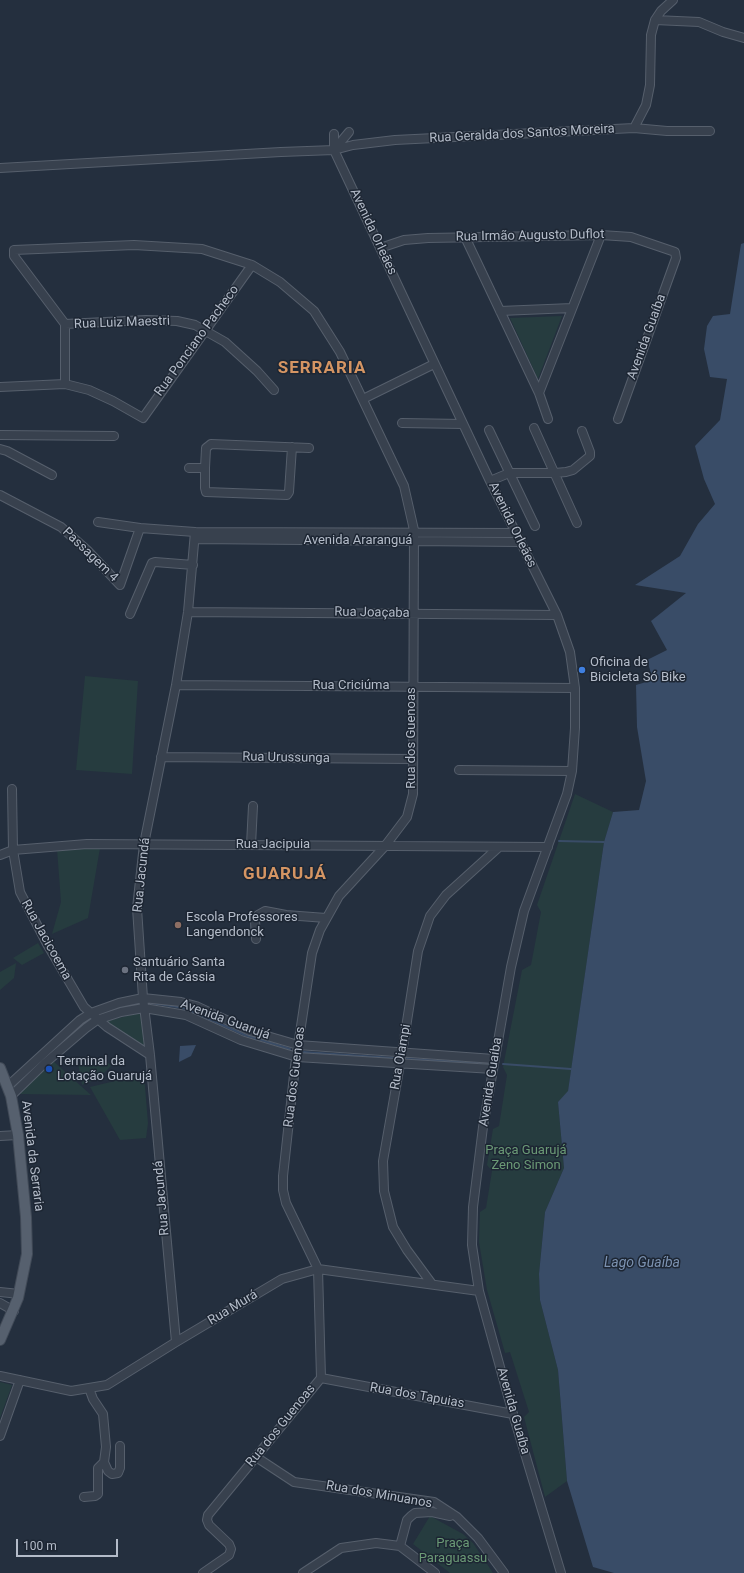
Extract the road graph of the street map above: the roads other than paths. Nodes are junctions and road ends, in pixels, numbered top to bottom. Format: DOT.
graph roads {
  1 [pos="673,0"];
  2 [pos="655,20"];
  3 [pos="744,38"];
  4 [pos="634,128"];
  5 [pos="710,131"];
  6 [pos="349,132"];
  7 [pos="334,134"];
  8 [pos="334,150"];
  9 [pos="0,168"];
  10 [pos="601,235"];
  11 [pos="465,238"];
  12 [pos="380,248"];
  13 [pos="677,254"];
  14 [pos="252,265"];
  15 [pos="572,308"];
  16 [pos="500,311"];
  17 [pos="65,324"];
  18 [pos="206,330"];
  19 [pos="434,364"];
  20 [pos="66,384"];
  21 [pos="0,387"];
  22 [pos="274,390"];
  23 [pos="539,393"];
  24 [pos="363,399"];
  25 [pos="548,419"];
  26 [pos="618,419"];
  27 [pos="402,422"];
  28 [pos="463,424"];
  29 [pos="534,428"];
  30 [pos="488,430"];
  31 [pos="582,431"];
  32 [pos="0,435"];
  33 [pos="114,436"];
  34 [pos="292,447"];
  35 [pos="309,448"];
  36 [pos="0,449"];
  37 [pos="189,468"];
  38 [pos="205,468"];
  39 [pos="509,473"];
  40 [pos="554,473"];
  41 [pos="52,475"];
  42 [pos="490,481"];
  43 [pos="0,495"];
  44 [pos="98,522"];
  45 [pos="577,523"];
  46 [pos="535,526"];
  47 [pos="140,528"];
  48 [pos="516,533"];
  49 [pos="195,535"];
  50 [pos="415,537"];
  51 [pos="520,542"];
  52 [pos="193,565"];
  53 [pos="188,612"];
  54 [pos="130,614"];
  55 [pos="414,614"];
  56 [pos="557,615"];
  57 [pos="176,685"];
  58 [pos="412,687"];
  59 [pos="575,688"];
  60 [pos="161,757"];
  61 [pos="412,759"];
  62 [pos="458,770"];
  63 [pos="572,771"];
  64 [pos="12,789"];
  65 [pos="253,806"];
  66 [pos="144,844"];
  67 [pos="251,845"];
  68 [pos="384,846"];
  69 [pos="499,846"];
  70 [pos="548,847"];
  71 [pos="13,850"];
  72 [pos="0,855"];
  73 [pos="326,918"];
  74 [pos="256,938"];
  75 [pos="143,998"];
  76 [pos="144,1008"];
  77 [pos="91,1013"];
  78 [pos="98,1020"];
  79 [pos="298,1045"];
  80 [pos="402,1053"];
  81 [pos="150,1055"];
  82 [pos="297,1057"];
  83 [pos="494,1059"];
  84 [pos="400,1063"];
  85 [pos="0,1068"];
  86 [pos="493,1069"];
  87 [pos="10,1091"];
  88 [pos="18,1135"];
  89 [pos="0,1136"];
  90 [pos="318,1269"];
  91 [pos="432,1284"];
  92 [pos="479,1291"];
  93 [pos="0,1292"];
  94 [pos="19,1294"];
  95 [pos="0,1303"];
  96 [pos="14,1311"];
  97 [pos="0,1340"];
  98 [pos="176,1342"];
  99 [pos="0,1376"];
  100 [pos="321,1378"];
  101 [pos="20,1380"];
  102 [pos="89,1388"];
  103 [pos="513,1414"];
  104 [pos="0,1436"];
  105 [pos="120,1446"];
  106 [pos="256,1457"];
  107 [pos="104,1462"];
  108 [pos="84,1497"];
  109 [pos="457,1517"];
  110 [pos="400,1546"];
  111 [pos="203,1573"];
  112 [pos="303,1573"];
  113 [pos="435,1573"];
  114 [pos="504,1573"];
  115 [pos="561,1573"];
  1 -- 2 [label="street"];
  2 -- 3 [label="street"];
  2 -- 4 [label="street"];
  4 -- 5 [label="street, Rua Geralda dos Santos Moreira"];
  4 -- 8 [label="street, Rua Geralda dos Santos Moreira"];
  6 -- 8 [label="street"];
  7 -- 8 [label="street"];
  8 -- 9 [label="street"];
  8 -- 12 [label="street, Avenida Orleães"];
  10 -- 11 [label="street, Rua Irmão Augusto Duflot"];
  10 -- 13 [label="street, Rua Irmão Augusto Duflot"];
  10 -- 15 [label="street"];
  11 -- 12 [label="street, Rua Irmão Augusto Duflot"];
  11 -- 16 [label="street"];
  12 -- 19 [label="street, Avenida Orleães"];
  13 -- 26 [label="street, Avenida Guaíba"];
  14 -- 17 [label="street, Rua dos Guenoas"];
  14 -- 18 [label="street, Rua Ponciano Pacheco"];
  14 -- 24 [label="street, Rua dos Guenoas"];
  15 -- 16 [label="street"];
  15 -- 23 [label="street"];
  16 -- 23 [label="street"];
  17 -- 18 [label="street, Rua Luiz Maestri"];
  17 -- 20 [label="street"];
  18 -- 20 [label="street, Rua Ponciano Pacheco"];
  18 -- 22 [label="street, Rua Luiz Maestri"];
  19 -- 24 [label="street"];
  19 -- 28 [label="street, Avenida Orleães"];
  20 -- 21 [label="street"];
  23 -- 25 [label="street"];
  24 -- 50 [label="street, Rua dos Guenoas"];
  27 -- 28 [label="street"];
  28 -- 42 [label="street, Avenida Orleães"];
  29 -- 40 [label="street"];
  30 -- 39 [label="street"];
  31 -- 40 [label="street"];
  32 -- 33 [label="street"];
  34 -- 35 [label="street"];
  34 -- 38 [label="street"];
  34 -- 38 [label="street"];
  36 -- 41 [label="street"];
  37 -- 38 [label="street"];
  39 -- 40 [label="street"];
  39 -- 42 [label="street"];
  39 -- 46 [label="street"];
  40 -- 45 [label="street"];
  42 -- 48 [label="street, Avenida Orleães"];
  43 -- 47 [label="street, Passagem 4"];
  44 -- 47 [label="street"];
  47 -- 49 [label="street"];
  48 -- 50 [label="street, Avenida Araranguá"];
  48 -- 51 [label="street, Avenida Orleães"];
  49 -- 50 [label="street, Avenida Araranguá"];
  49 -- 52 [label="street, Rua Jacundá"];
  50 -- 51 [label="street, Avenida Araranguá"];
  50 -- 55 [label="street, Rua dos Guenoas"];
  51 -- 56 [label="street, Avenida Orleães"];
  52 -- 53 [label="street, Rua Jacundá"];
  52 -- 54 [label="street"];
  53 -- 55 [label="street, Rua Joaçaba"];
  53 -- 57 [label="street, Rua Jacundá"];
  55 -- 56 [label="street, Rua Joaçaba"];
  55 -- 58 [label="street, Rua dos Guenoas"];
  56 -- 59 [label="street, Avenida Guaíba"];
  57 -- 58 [label="street, Rua Criciúma"];
  57 -- 60 [label="street, Rua Jacundá"];
  58 -- 59 [label="street, Rua Criciúma"];
  58 -- 61 [label="street, Rua dos Guenoas"];
  59 -- 63 [label="street, Avenida Guaíba"];
  60 -- 61 [label="street, Rua Urussunga"];
  60 -- 66 [label="street, Rua Jacundá"];
  61 -- 68 [label="street, Rua dos Guenoas"];
  62 -- 63 [label="street"];
  63 -- 70 [label="street, Avenida Guaíba"];
  64 -- 71 [label="street, Rua Jacicoema"];
  65 -- 67 [label="street"];
  66 -- 67 [label="street, Rua Jacipuia"];
  66 -- 71 [label="street, Rua Jacipuia"];
  66 -- 75 [label="street, Rua Jacundá"];
  67 -- 68 [label="street, Rua Jacipuia"];
  68 -- 69 [label="street, Rua Jacipuia"];
  68 -- 73 [label="street, Rua dos Guenoas"];
  69 -- 70 [label="street, Rua Jacipuia"];
  69 -- 80 [label="street, Rua Oiampi"];
  70 -- 83 [label="street, Avenida Guaíba"];
  71 -- 72 [label="street, Rua Jacipuia"];
  71 -- 77 [label="street, Rua Jacicoema"];
  73 -- 74 [label="street"];
  73 -- 79 [label="street, Rua dos Guenoas"];
  75 -- 76 [label="street, Rua Jacundá"];
  75 -- 77 [label="street, Avenida Guarujá"];
  75 -- 79 [label="street, Avenida Guarujá"];
  76 -- 78 [label="street, Avenida Guarujá"];
  76 -- 81 [label="street, Rua Jacundá"];
  76 -- 82 [label="street, Avenida Guarujá"];
  77 -- 78 [label="street, Rua Jacicoema"];
  77 -- 87 [label="street, Avenida Guarujá"];
  78 -- 81 [label="street, Rua Jacicoema"];
  78 -- 87 [label="street, Avenida Guarujá"];
  79 -- 80 [label="street, Avenida Guarujá"];
  79 -- 82 [label="street, Rua dos Guenoas"];
  80 -- 83 [label="street, Avenida Guarujá"];
  80 -- 84 [label="street, Rua Oiampi"];
  81 -- 98 [label="street, Rua Jacundá"];
  82 -- 84 [label="street, Avenida Guarujá"];
  82 -- 90 [label="street, Rua dos Guenoas"];
  83 -- 86 [label="street, Avenida Guaíba"];
  84 -- 86 [label="street, Avenida Guarujá"];
  84 -- 91 [label="street, Rua Oiampi"];
  85 -- 87 [label="main road, Avenida da Serraria"];
  86 -- 92 [label="street, Avenida Guaíba"];
  87 -- 88 [label="main road, Avenida da Serraria"];
  88 -- 89 [label="street"];
  88 -- 94 [label="main road, Avenida da Serraria"];
  90 -- 91 [label="street, Rua Murá"];
  90 -- 98 [label="street, Rua Murá"];
  90 -- 100 [label="street, Rua dos Guenoas"];
  91 -- 92 [label="street, Rua Murá"];
  92 -- 103 [label="street, Avenida Guaíba"];
  93 -- 94 [label="street"];
  94 -- 96 [label="main road, Avenida da Serraria"];
  95 -- 96 [label="street"];
  96 -- 97 [label="main road, Avenida da Serraria"];
  98 -- 102 [label="street, Rua Murá"];
  99 -- 101 [label="street, Rua Murá"];
  100 -- 103 [label="street, Rua dos Tapuias"];
  100 -- 106 [label="street, Rua dos Guenoas"];
  101 -- 102 [label="street, Rua Murá"];
  101 -- 104 [label="street"];
  102 -- 107 [label="street"];
  103 -- 115 [label="street, Avenida Guaíba"];
  105 -- 107 [label="street"];
  106 -- 109 [label="street, Rua dos Minuanos"];
  106 -- 111 [label="street, Rua dos Guenoas"];
  107 -- 108 [label="street"];
  109 -- 110 [label="street"];
  109 -- 114 [label="street, Rua dos Minuanos"];
  110 -- 112 [label="street"];
  110 -- 113 [label="street"];
}
